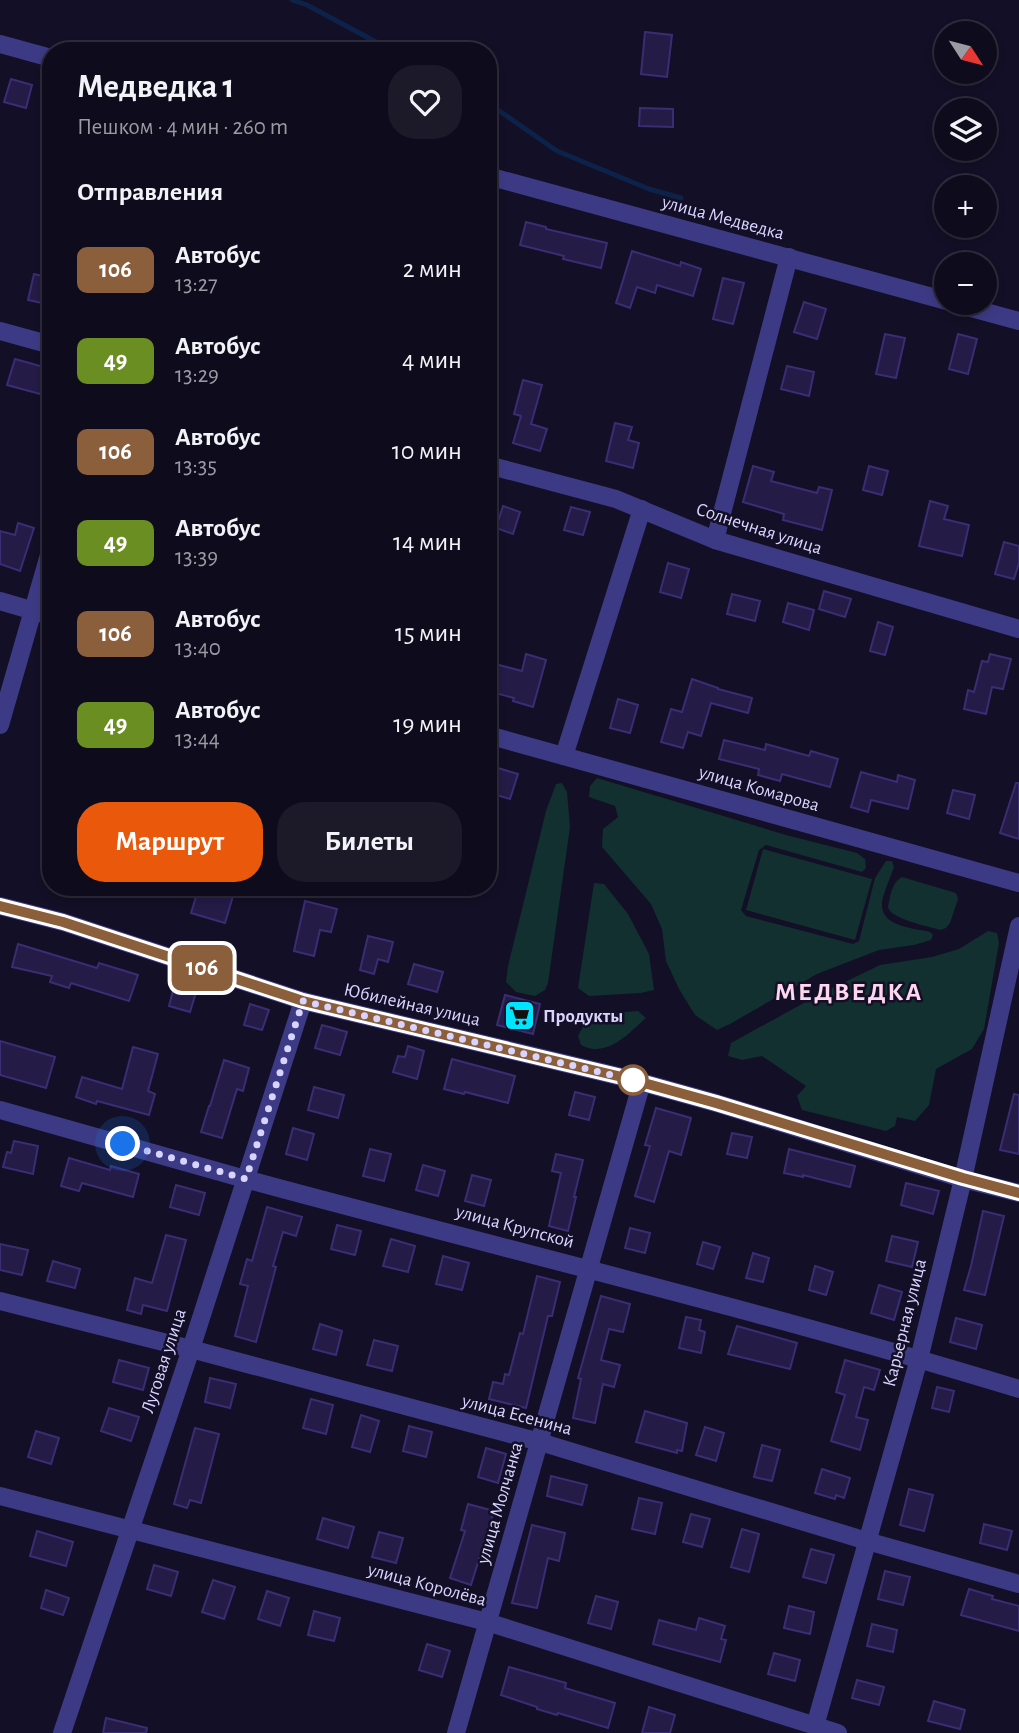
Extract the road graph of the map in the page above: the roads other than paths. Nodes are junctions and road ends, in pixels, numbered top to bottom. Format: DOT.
graph roads {
  1 [pos="0,44"];
  2 [pos="42,56"];
  3 [pos="497,178"];
  4 [pos="789,257"];
  5 [pos="934,297"];
  6 [pos="997,315"];
  7 [pos="1019,321"];
  8 [pos="0,331"];
  9 [pos="42,343"];
  10 [pos="497,467"];
  11 [pos="642,509"];
  12 [pos="715,540"];
  13 [pos="42,580"];
  14 [pos="0,601"];
  15 [pos="33,611"];
  16 [pos="42,614"];
  17 [pos="1019,629"];
  18 [pos="0,725"];
  19 [pos="497,737"];
  20 [pos="564,756"];
  21 [pos="1019,883"];
  22 [pos="0,906"];
  23 [pos="1019,926"];
  24 [pos="303,1001"];
  25 [pos="642,1082"];
  26 [pos="0,1110"];
  27 [pos="963,1178"];
  28 [pos="246,1179"];
  29 [pos="1019,1193"];
  30 [pos="590,1268"];
  31 [pos="0,1301"];
  32 [pos="191,1349"];
  33 [pos="919,1359"];
  34 [pos="1019,1389"];
  35 [pos="540,1442"];
  36 [pos="0,1496"];
  37 [pos="129,1529"];
  38 [pos="867,1541"];
  39 [pos="1019,1584"];
  40 [pos="487,1622"];
  41 [pos="815,1726"];
  42 [pos="62,1733"];
  43 [pos="456,1733"];
  44 [pos="838,1733"];
  1 -- 2 [label="street"];
  3 -- 4 [label="street, улица Медведка"];
  4 -- 5 [label="street, улица Медведка"];
  4 -- 12 [label="street"];
  6 -- 7 [label="street"];
  8 -- 9 [label="street"];
  10 -- 11 [label="street, Солнечная улица"];
  11 -- 12 [label="street, Солнечная улица"];
  11 -- 20 [label="street"];
  12 -- 17 [label="street, Солнечная улица"];
  13 -- 15 [label="street"];
  14 -- 15 [label="street"];
  15 -- 16 [label="street"];
  15 -- 18 [label="street"];
  19 -- 20 [label="street, улица Комарова"];
  20 -- 21 [label="street, улица Комарова"];
  22 -- 24 [label="street, Юбилейная улица"];
  23 -- 27 [label="street, Карьерная улица"];
  24 -- 25 [label="street, Юбилейная улица"];
  24 -- 28 [label="street, Луговая улица"];
  25 -- 27 [label="street, Юбилейная улица"];
  25 -- 30 [label="street, улица Молчанка"];
  26 -- 28 [label="street, улица Крупской"];
  27 -- 29 [label="street, Юбилейная улица"];
  27 -- 33 [label="street, Карьерная улица"];
  28 -- 30 [label="street, улица Крупской"];
  28 -- 32 [label="street, Луговая улица"];
  30 -- 33 [label="street, улица Крупской"];
  30 -- 35 [label="street, улица Молчанка"];
  31 -- 32 [label="street, улица Есенина"];
  32 -- 35 [label="street, улица Есенина"];
  32 -- 37 [label="street, Луговая улица"];
  33 -- 34 [label="street, улица Крупской"];
  33 -- 38 [label="street, Карьерная улица"];
  35 -- 38 [label="street, улица Есенина"];
  35 -- 40 [label="street, улица Молчанка"];
  36 -- 37 [label="street, улица Королёва"];
  37 -- 40 [label="street, улица Королёва"];
  37 -- 42 [label="street, Луговая улица"];
  38 -- 39 [label="street, улица Есенина"];
  38 -- 41 [label="street, Карьерная улица"];
  40 -- 41 [label="street, улица Королёва"];
  40 -- 43 [label="street, улица Молчанка"];
  41 -- 44 [label="street, улица Королёва"];
}
